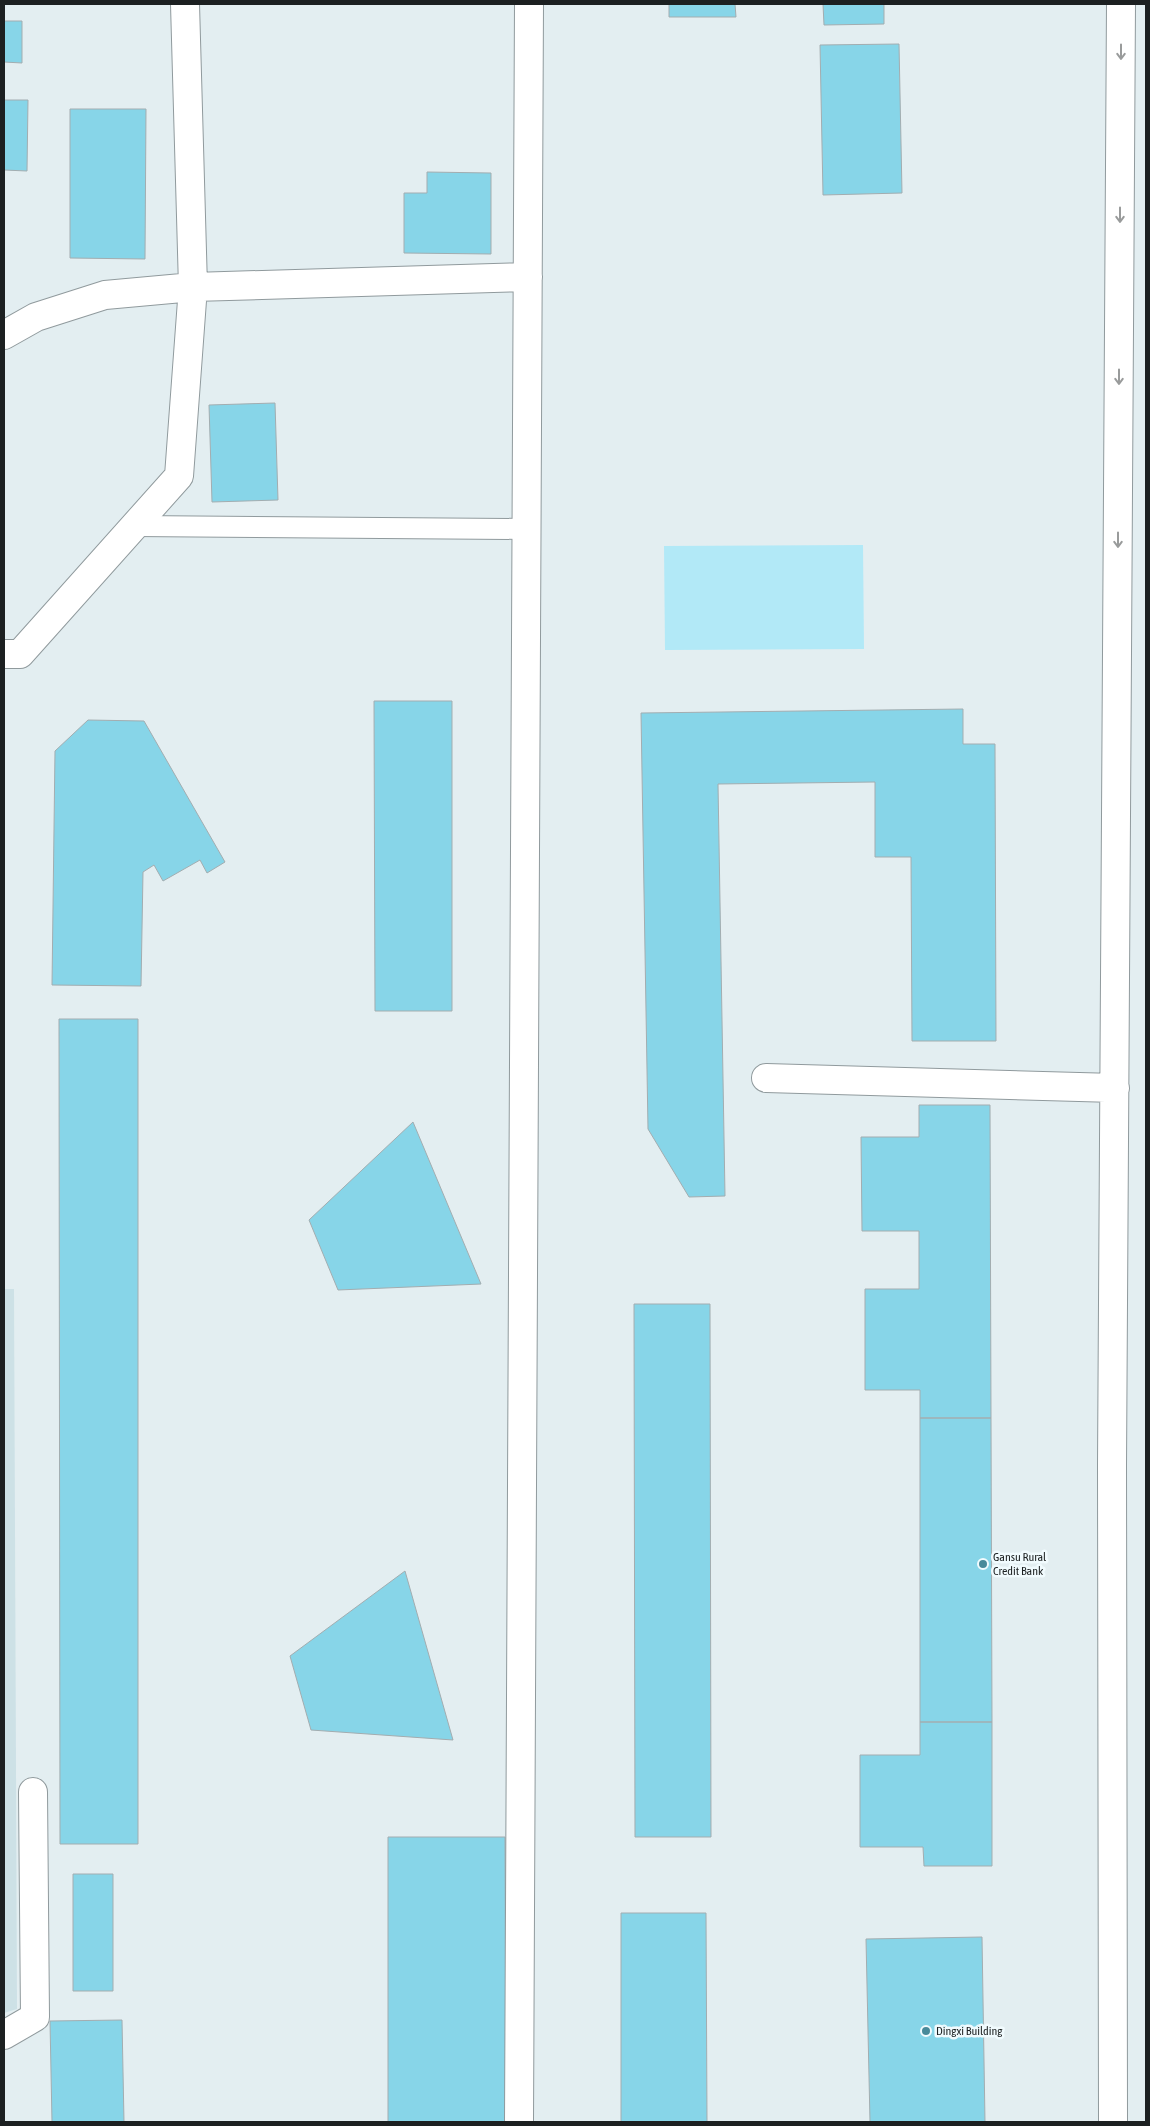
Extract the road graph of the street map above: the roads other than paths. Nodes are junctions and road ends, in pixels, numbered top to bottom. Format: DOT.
graph roads {
  1 [pos="185,4"];
  2 [pos="529,4"];
  3 [pos="1122,4"];
  4 [pos="528,277"];
  5 [pos="193,287"];
  6 [pos="4,335"];
  7 [pos="135,526"];
  8 [pos="526,529"];
  9 [pos="4,654"];
  10 [pos="766,1078"];
  11 [pos="1114,1088"];
  12 [pos="33,1792"];
  13 [pos="4,2035"];
  14 [pos="519,2122"];
  15 [pos="1114,2122"];
  1 -- 5 [label="street"];
  2 -- 4 [label="street"];
  3 -- 11 [label="street, one-way"];
  4 -- 5 [label="street"];
  4 -- 8 [label="street"];
  5 -- 6 [label="street"];
  5 -- 7 [label="street"];
  7 -- 8 [label="lane"];
  7 -- 9 [label="street"];
  8 -- 14 [label="street"];
  10 -- 11 [label="street"];
  11 -- 15 [label="street"];
  12 -- 13 [label="street"];
}
